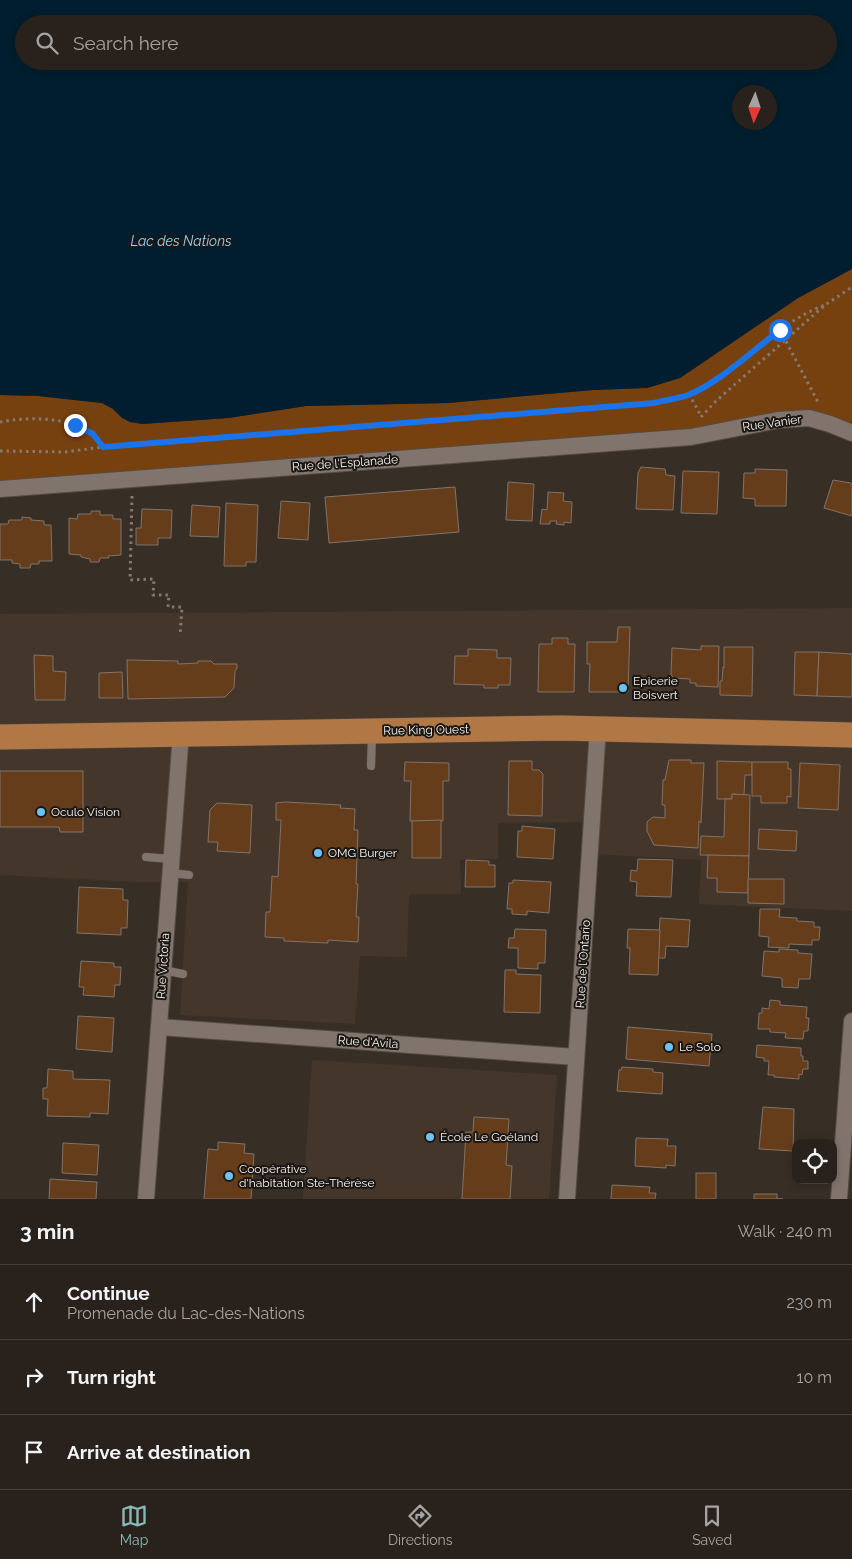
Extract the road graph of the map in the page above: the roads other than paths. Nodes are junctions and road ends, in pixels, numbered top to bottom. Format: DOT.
graph roads {
  1 [pos="852,433"];
  2 [pos="691,437"];
  3 [pos="0,489"];
  4 [pos="598,728"];
  5 [pos="372,731"];
  6 [pos="181,733"];
  7 [pos="852,735"];
  8 [pos="0,737"];
  9 [pos="371,766"];
  10 [pos="146,857"];
  11 [pos="171,866"];
  12 [pos="189,875"];
  13 [pos="163,970"];
  14 [pos="183,974"];
  15 [pos="852,1020"];
  16 [pos="159,1028"];
  17 [pos="576,1057"];
  18 [pos="146,1199"];
  19 [pos="567,1199"];
  20 [pos="839,1199"];
  1 -- 2 [label="street, Rue Vanier"];
  2 -- 3 [label="street, Rue de l'Esplanade"];
  4 -- 5 [label="main road, Rue King Ouest"];
  4 -- 7 [label="main road, Rue King Ouest"];
  4 -- 17 [label="street, Rue de l'Ontario"];
  5 -- 6 [label="main road, Rue King Ouest"];
  5 -- 9 [label="lane"];
  6 -- 8 [label="main road, Rue King Ouest"];
  6 -- 11 [label="street, Rue Victoria"];
  10 -- 11 [label="lane"];
  11 -- 12 [label="lane"];
  11 -- 13 [label="street, Rue Victoria"];
  13 -- 14 [label="lane"];
  13 -- 16 [label="street, Rue Victoria"];
  15 -- 20 [label="street"];
  16 -- 17 [label="street, Rue d'Avila"];
  16 -- 18 [label="street, Rue Victoria"];
  17 -- 19 [label="street, Rue de l'Ontario"];
}
